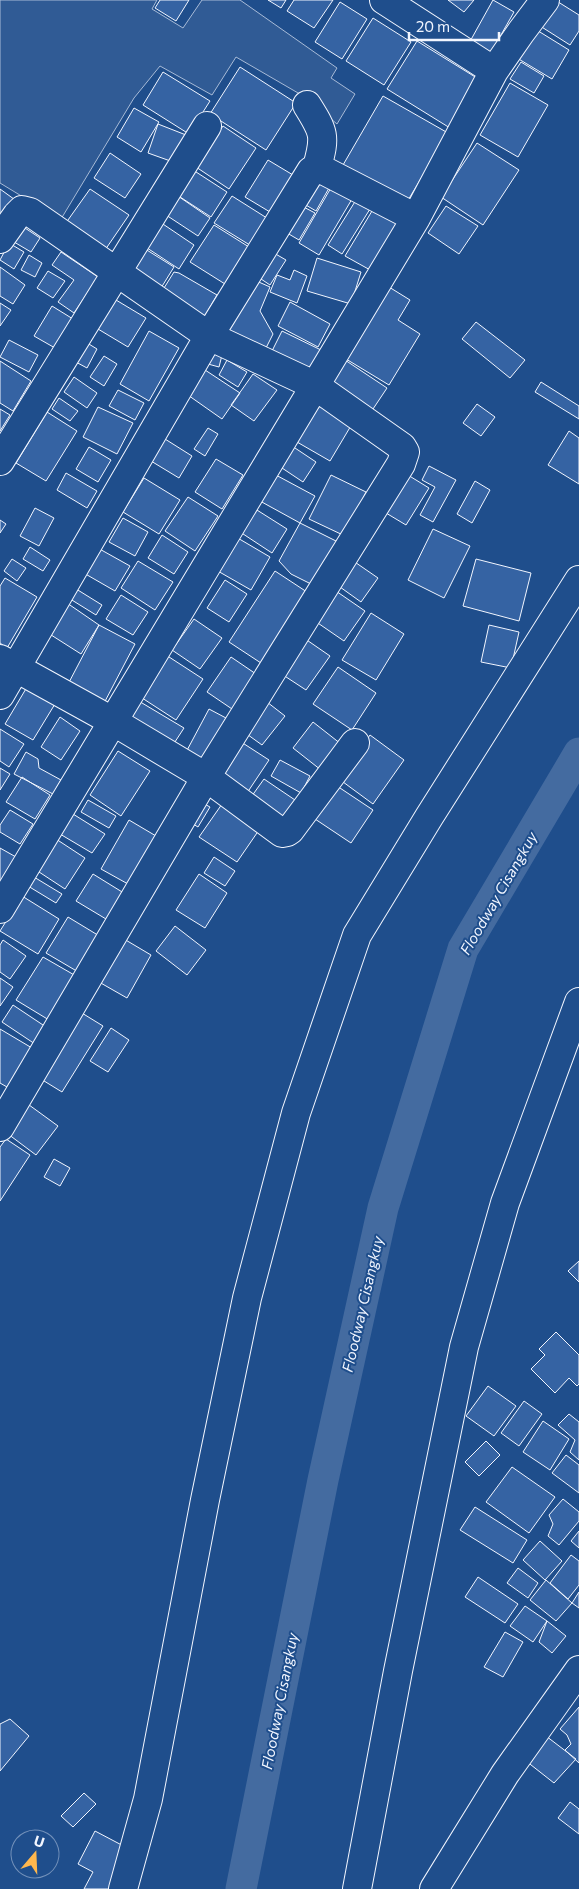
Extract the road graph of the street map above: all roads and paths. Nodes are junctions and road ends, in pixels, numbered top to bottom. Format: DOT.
graph roads {
  1 [pos="384,0"];
  2 [pos="546,0"];
  3 [pos="494,71"];
  4 [pos="307,105"];
  5 [pos="208,126"];
  6 [pos="317,167"];
  7 [pos="416,218"];
  8 [pos="0,239"];
  9 [pos="116,272"];
  10 [pos="209,336"];
  11 [pos="314,384"];
  12 [pos="0,461"];
  13 [pos="579,580"];
  14 [pos="8,663"];
  15 [pos="0,695"];
  16 [pos="114,722"];
  17 [pos="355,743"];
  18 [pos="206,778"];
  19 [pos="0,909"];
  20 [pos="579,1002"];
  21 [pos="0,1127"];
  22 [pos="579,1670"];
  23 [pos="123,1889"];
  24 [pos="357,1889"];
  25 [pos="434,1889"];
  1 -- 3 [label="street"];
  2 -- 3 [label="street"];
  3 -- 7 [label="street"];
  4 -- 6 [label="street"];
  5 -- 9 [label="street"];
  6 -- 7 [label="street"];
  6 -- 10 [label="street"];
  7 -- 11 [label="street"];
  8 -- 9 [label="street"];
  9 -- 10 [label="street"];
  9 -- 12 [label="street"];
  10 -- 11 [label="street"];
  10 -- 14 [label="street"];
  11 -- 16 [label="street"];
  11 -- 18 [label="street"];
  13 -- 23 [label="street"];
  14 -- 15 [label="street"];
  14 -- 16 [label="street"];
  16 -- 18 [label="street"];
  16 -- 19 [label="street"];
  17 -- 18 [label="street"];
  18 -- 21 [label="street"];
  20 -- 24 [label="street"];
  22 -- 25 [label="street"];
}
